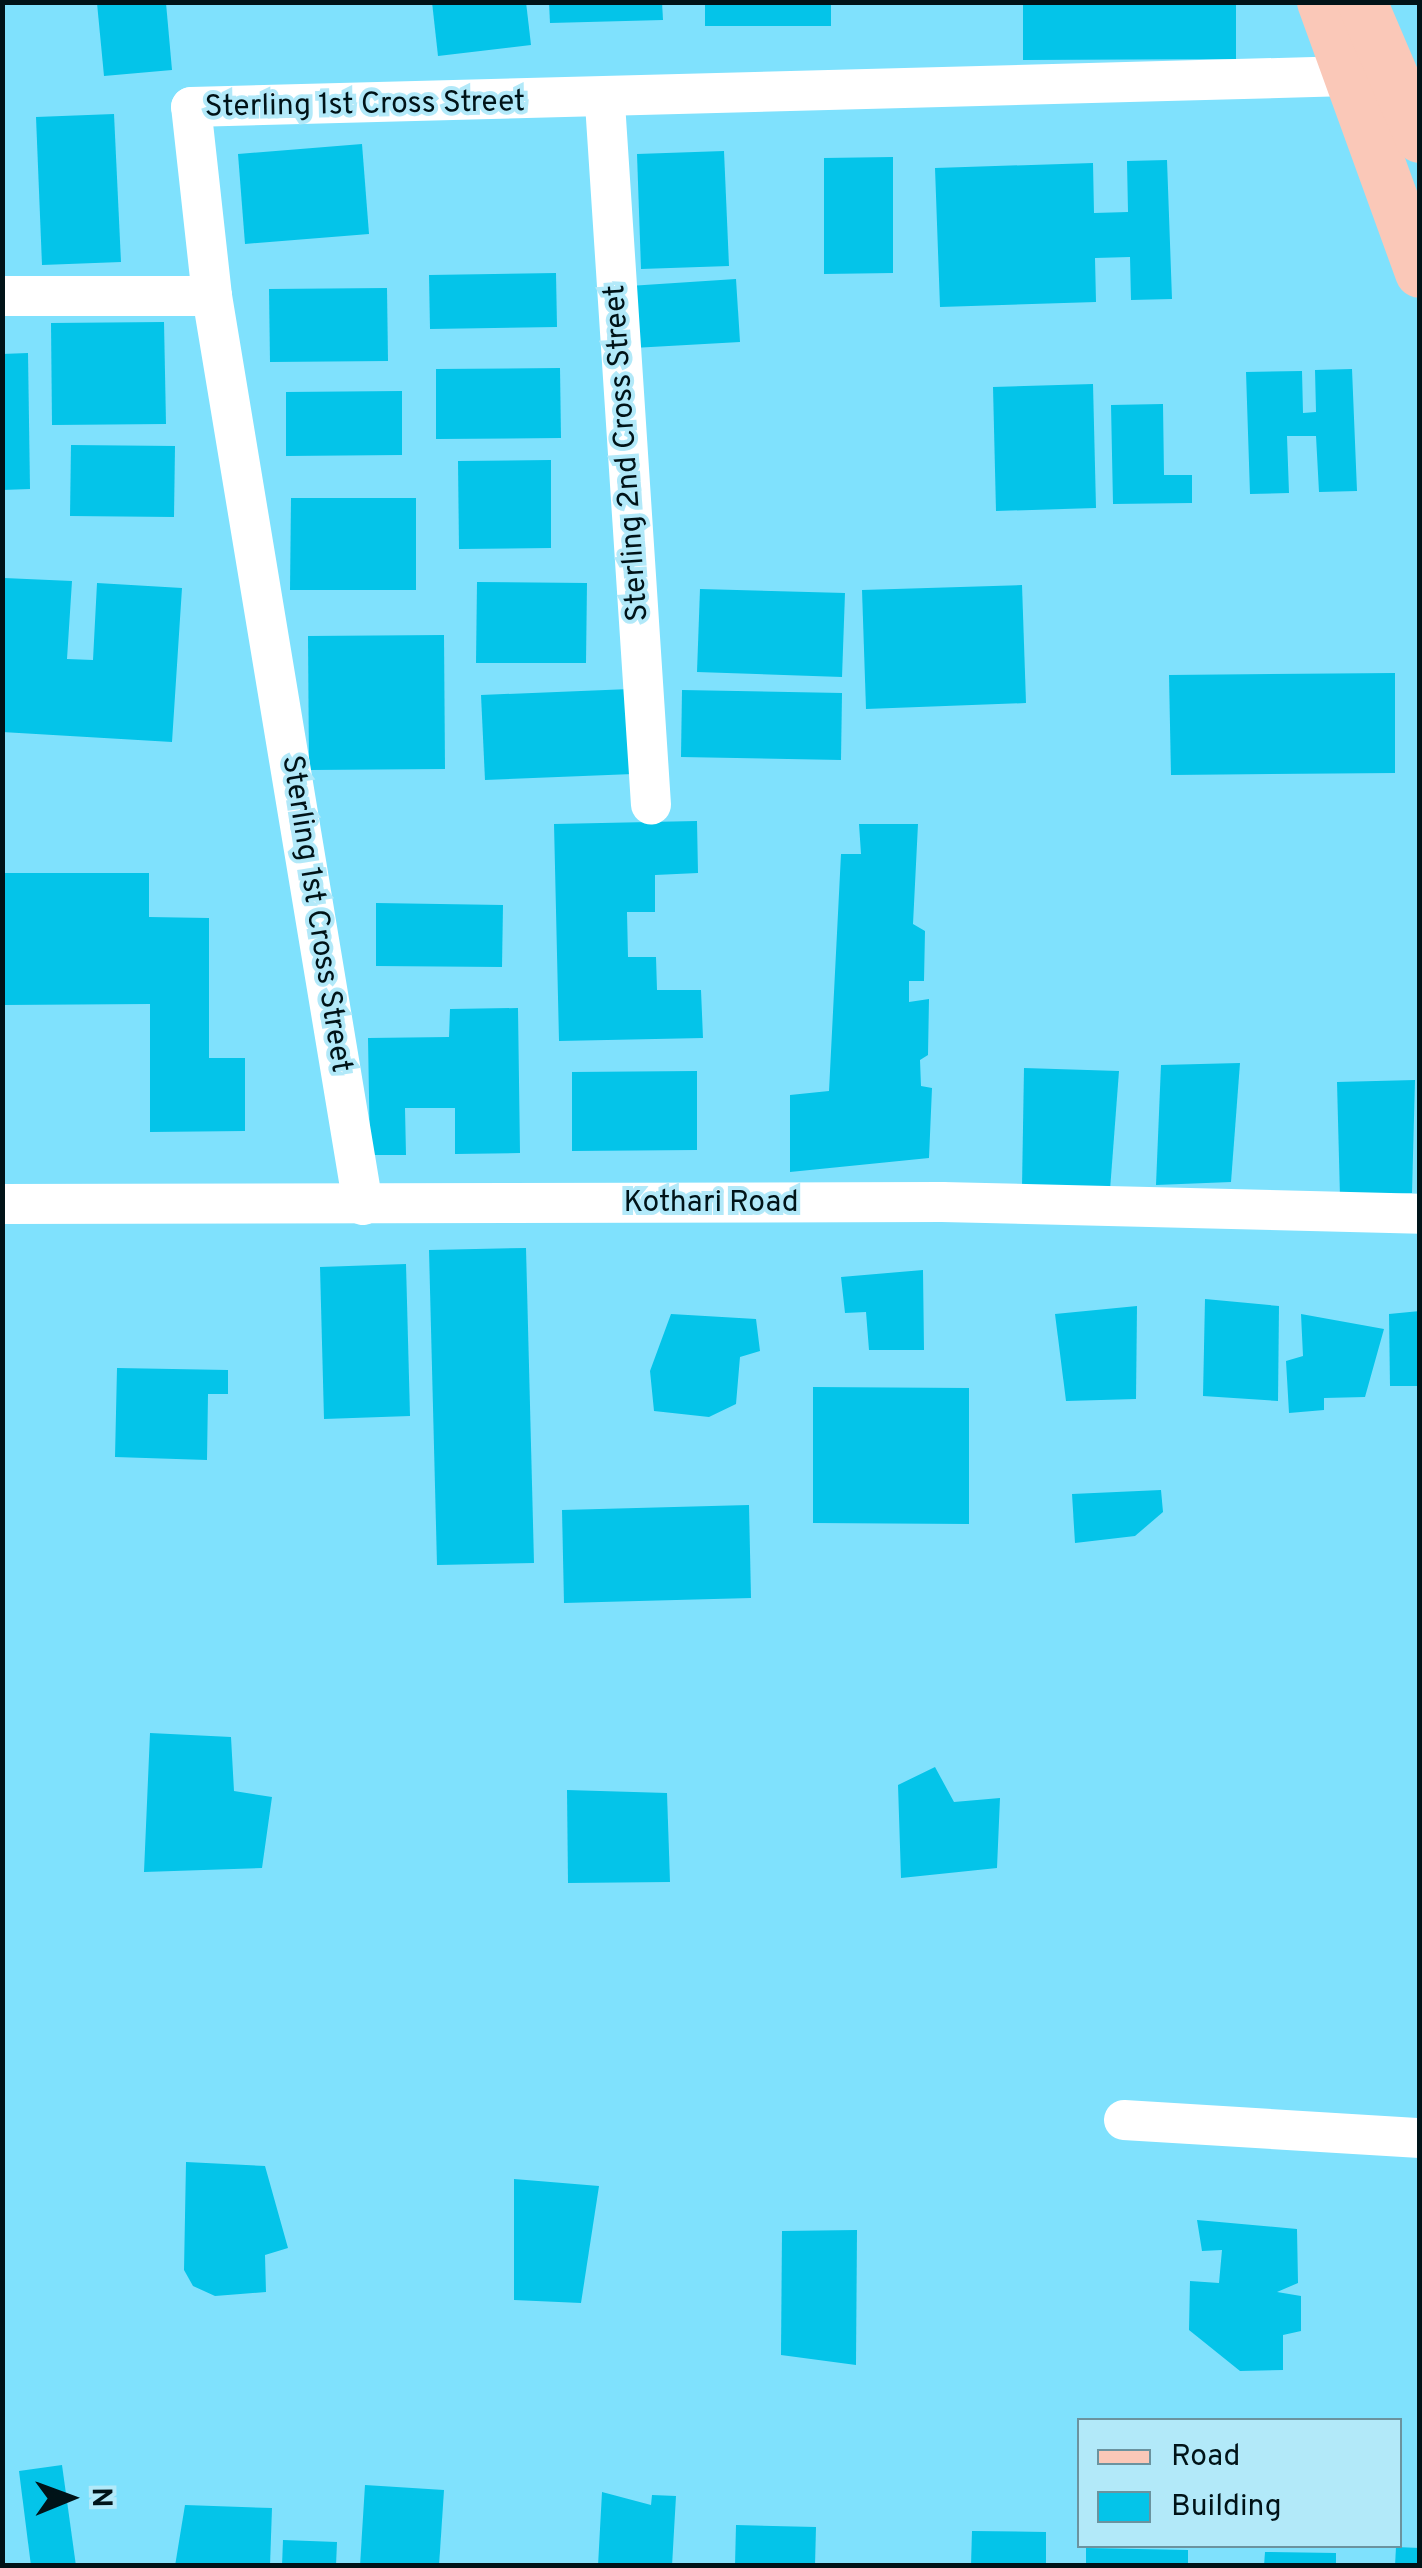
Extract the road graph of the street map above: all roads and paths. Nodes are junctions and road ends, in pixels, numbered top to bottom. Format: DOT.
graph roads {
  1 [pos="1322,2"];
  2 [pos="1362,2"];
  3 [pos="1348,76"];
  4 [pos="1410,88"];
  5 [pos="605,103"];
  6 [pos="1420,138"];
  7 [pos="1420,273"];
  8 [pos="2,296"];
  9 [pos="212,296"];
  10 [pos="652,804"];
  11 [pos="2,1204"];
  12 [pos="364,1205"];
  13 [pos="1420,1214"];
  14 [pos="1124,2120"];
  15 [pos="1420,2138"];
  1 -- 3 [label="main road"];
  2 -- 4 [label="main road"];
  3 -- 5 [label="street, Sterling 1st Cross Street"];
  3 -- 7 [label="main road"];
  4 -- 6 [label="main road"];
  5 -- 9 [label="street, Sterling 1st Cross Street"];
  5 -- 10 [label="street, Sterling 2nd Cross Street"];
  8 -- 9 [label="street"];
  9 -- 12 [label="street, Sterling 1st Cross Street"];
  11 -- 12 [label="street, Kothari Road"];
  12 -- 13 [label="street, Kothari Road"];
  14 -- 15 [label="street"];
}
